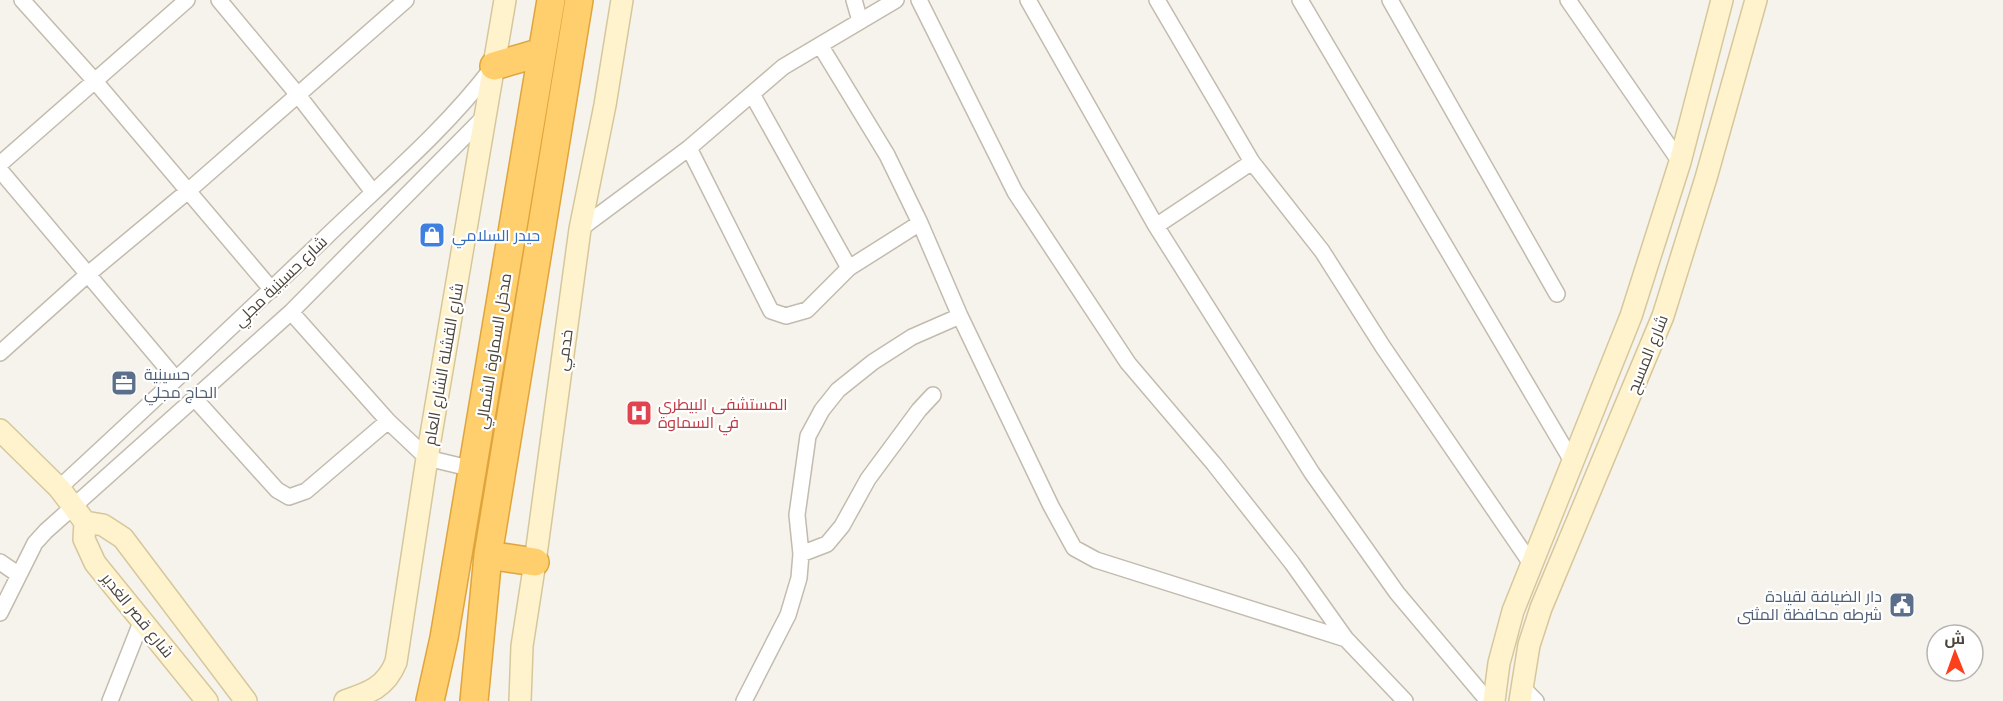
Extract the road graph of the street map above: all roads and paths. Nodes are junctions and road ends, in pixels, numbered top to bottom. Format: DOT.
graph roads {
  1 [pos="22,0"];
  2 [pos="187,0"];
  3 [pos="219,0"];
  4 [pos="406,0"];
  5 [pos="505,0"];
  6 [pos="552,0"];
  7 [pos="579,0"];
  8 [pos="622,0"];
  9 [pos="854,0"];
  10 [pos="896,0"];
  11 [pos="919,0"];
  12 [pos="1028,0"];
  13 [pos="1157,0"];
  14 [pos="1300,0"];
  15 [pos="1390,0"];
  16 [pos="1568,0"];
  17 [pos="1722,0"];
  18 [pos="1756,0"];
  19 [pos="860,21"];
  20 [pos="820,45"];
  21 [pos="542,52"];
  22 [pos="494,66"];
  23 [pos="94,80"];
  24 [pos="752,93"];
  25 [pos="298,95"];
  26 [pos="485,116"];
  27 [pos="690,148"];
  28 [pos="1252,162"];
  29 [pos="1680,162"];
  30 [pos="0,164"];
  31 [pos="0,170"];
  32 [pos="188,191"];
  33 [pos="373,192"];
  34 [pos="921,222"];
  35 [pos="1156,226"];
  36 [pos="580,229"];
  37 [pos="849,268"];
  38 [pos="87,275"];
  39 [pos="272,290"];
  40 [pos="1557,294"];
  41 [pos="291,312"];
  42 [pos="960,316"];
  43 [pos="0,353"];
  44 [pos="176,379"];
  45 [pos="933,395"];
  46 [pos="195,399"];
  47 [pos="388,421"];
  48 [pos="0,430"];
  49 [pos="427,458"];
  50 [pos="1572,461"];
  51 [pos="473,469"];
  52 [pos="59,488"];
  53 [pos="79,514"];
  54 [pos="801,554"];
  55 [pos="488,555"];
  56 [pos="0,562"];
  57 [pos="536,562"];
  58 [pos="1532,565"];
  59 [pos="19,574"];
  60 [pos="0,613"];
  61 [pos="142,620"];
  62 [pos="481,622"];
  63 [pos="444,638"];
  64 [pos="1346,639"];
  65 [pos="1526,696"];
  66 [pos="110,701"];
  67 [pos="207,701"];
  68 [pos="246,701"];
  69 [pos="345,701"];
  70 [pos="430,701"];
  71 [pos="441,701"];
  72 [pos="474,701"];
  73 [pos="480,701"];
  74 [pos="520,701"];
  75 [pos="744,701"];
  76 [pos="1405,701"];
  77 [pos="1488,701"];
  78 [pos="1494,701"];
  1 -- 23 [label="street"];
  2 -- 23 [label="street"];
  3 -- 25 [label="street"];
  4 -- 25 [label="street"];
  5 -- 22 [label="main road, شارع القشلة الشارع العام"];
  6 -- 21 [label="highway, مدخل السماوة الشمالي"];
  7 -- 55 [label="highway, مدخل السماوة الشمالي"];
  8 -- 36 [label="main road, خدمي"];
  9 -- 19 [label="street"];
  10 -- 19 [label="street"];
  11 -- 64 [label="street"];
  12 -- 35 [label="street"];
  13 -- 28 [label="street"];
  14 -- 50 [label="street"];
  15 -- 40 [label="street"];
  16 -- 29 [label="street"];
  17 -- 29 [label="main road, شارع المسبح"];
  18 -- 65 [label="main road, شارع المسبح"];
  19 -- 20 [label="street"];
  20 -- 24 [label="street"];
  20 -- 34 [label="street"];
  21 -- 22 [label="highway"];
  21 -- 51 [label="highway, مدخل السماوة الشمالي"];
  22 -- 26 [label="main road, شارع القشلة الشارع العام"];
  22 -- 33 [label="street, شارع حسينية مجلي"];
  23 -- 30 [label="street"];
  23 -- 32 [label="street"];
  24 -- 27 [label="street"];
  24 -- 37 [label="street"];
  25 -- 32 [label="street"];
  25 -- 33 [label="street"];
  26 -- 41 [label="street, شارع حسينية مجلي"];
  26 -- 49 [label="main road, شارع القشلة الشارع العام"];
  27 -- 36 [label="street"];
  27 -- 37 [label="street"];
  28 -- 35 [label="street"];
  28 -- 58 [label="street"];
  29 -- 50 [label="main road, شارع المسبح"];
  31 -- 38 [label="street"];
  32 -- 38 [label="street"];
  32 -- 39 [label="street"];
  33 -- 39 [label="street, شارع حسينية مجلي"];
  34 -- 37 [label="street"];
  34 -- 42 [label="street"];
  35 -- 77 [label="street"];
  36 -- 57 [label="main road, خدمي"];
  38 -- 43 [label="street"];
  38 -- 44 [label="street"];
  39 -- 44 [label="street, شارع حسينية مجلي"];
  41 -- 46 [label="street, شارع حسينية مجلي"];
  41 -- 47 [label="street"];
  42 -- 54 [label="street"];
  42 -- 64 [label="street"];
  44 -- 52 [label="street, شارع حسينية مجلي"];
  45 -- 54 [label="street"];
  46 -- 47 [label="street"];
  46 -- 53 [label="street, شارع حسينية مجلي"];
  47 -- 49 [label="street"];
  48 -- 52 [label="main road"];
  49 -- 51 [label="street"];
  49 -- 69 [label="main road, شارع القشلة الشارع العام"];
  50 -- 58 [label="main road, شارع المسبح"];
  51 -- 63 [label="highway, مدخل السماوة الشمالي"];
  52 -- 53 [label="main road"];
  53 -- 59 [label="street, شارع حسينية مجلي"];
  53 -- 61 [label="main road, شارع قصر الغدير"];
  53 -- 68 [label="main road"];
  54 -- 75 [label="street"];
  55 -- 57 [label="highway"];
  55 -- 62 [label="highway, مدخل السماوة الشمالي"];
  56 -- 59 [label="street"];
  57 -- 74 [label="main road, خدمي"];
  58 -- 78 [label="main road, شارع المسبح"];
  59 -- 60 [label="street, شارع حسينية مجلي"];
  61 -- 66 [label="street"];
  61 -- 67 [label="main road, شارع قصر الغدير"];
  62 -- 72 [label="highway, مدخل السماوة الشمالي"];
  62 -- 73 [label="highway"];
  63 -- 70 [label="highway, مدخل السماوة الشمالي"];
  63 -- 71 [label="highway"];
  64 -- 76 [label="street"];
}
